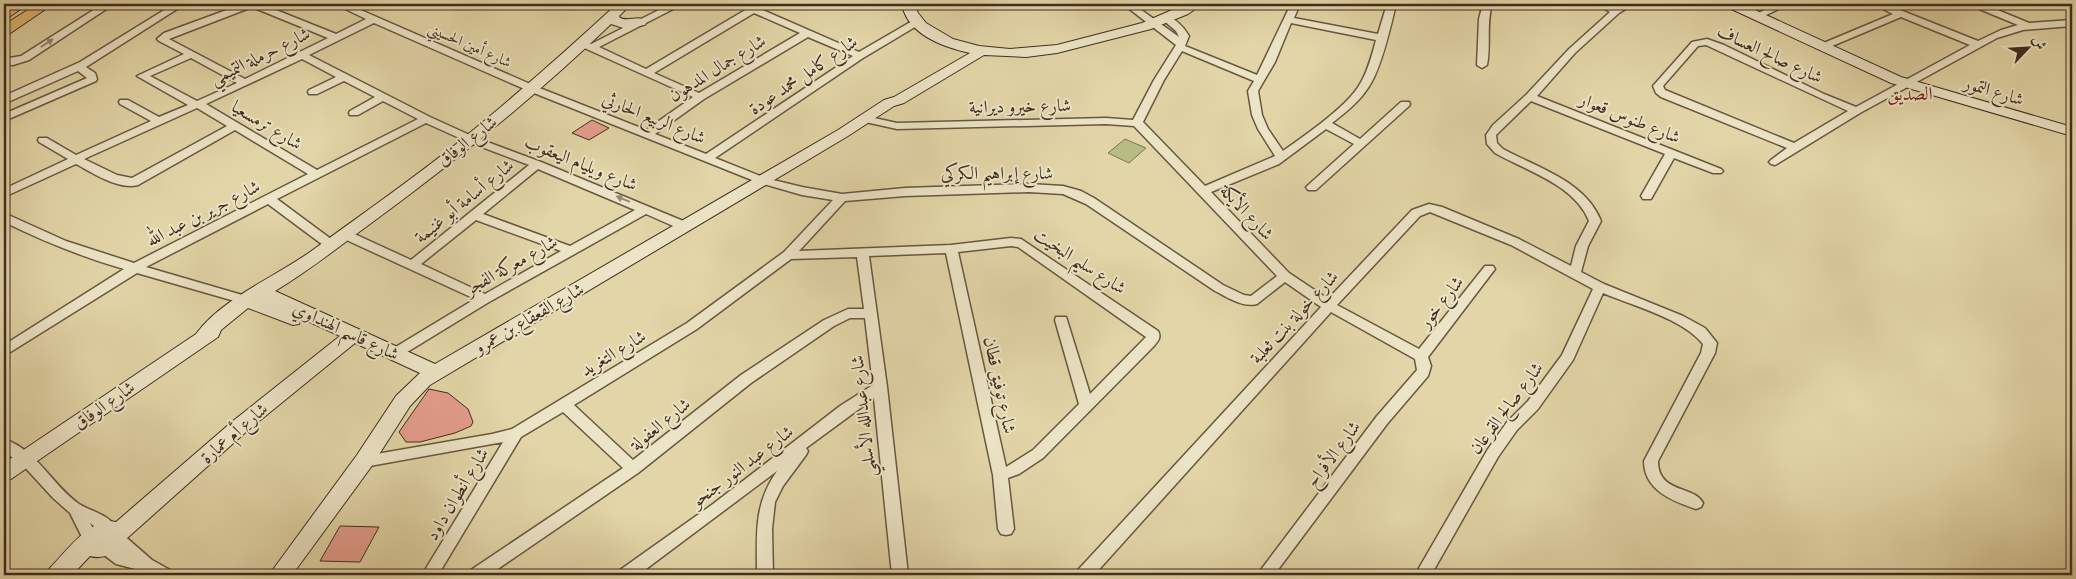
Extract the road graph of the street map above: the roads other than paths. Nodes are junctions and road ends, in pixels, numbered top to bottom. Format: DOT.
graph roads {
  1 [pos="20,4"];
  2 [pos="46,4"];
  3 [pos="109,4"];
  4 [pos="180,4"];
  5 [pos="250,4"];
  6 [pos="254,4"];
  7 [pos="340,4"];
  8 [pos="624,4"];
  9 [pos="678,4"];
  10 [pos="742,4"];
  11 [pos="1126,4"];
  12 [pos="1195,4"];
  13 [pos="1202,4"];
  14 [pos="1295,4"];
  15 [pos="1392,4"];
  16 [pos="1487,4"];
  17 [pos="1600,4"];
  18 [pos="1630,4"];
  19 [pos="1732,4"];
  20 [pos="1784,4"];
  21 [pos="1877,4"];
  22 [pos="1975,4"];
  23 [pos="905,5"];
  24 [pos="97,7"];
  25 [pos="754,9"];
  26 [pos="1616,11"];
  27 [pos="4,14"];
  28 [pos="1900,14"];
  29 [pos="612,15"];
  30 [pos="1757,16"];
  31 [pos="374,19"];
  32 [pos="1289,20"];
  33 [pos="640,22"];
  34 [pos="917,22"];
  35 [pos="2072,23"];
  36 [pos="1165,24"];
  37 [pos="2026,25"];
  38 [pos="4,31"];
  39 [pos="807,33"];
  40 [pos="336,38"];
  41 [pos="1381,38"];
  42 [pos="1977,44"];
  43 [pos="588,45"];
  44 [pos="1181,46"];
  45 [pos="1822,47"];
  46 [pos="982,51"];
  47 [pos="191,55"];
  48 [pos="302,55"];
  49 [pos="860,56"];
  50 [pos="4,62"];
  51 [pos="1482,66"];
  52 [pos="79,67"];
  53 [pos="648,72"];
  54 [pos="344,77"];
  55 [pos="1259,79"];
  56 [pos="245,83"];
  57 [pos="1905,83"];
  58 [pos="533,89"];
  59 [pos="313,92"];
  60 [pos="383,97"];
  61 [pos="700,97"];
  62 [pos="1530,97"];
  63 [pos="4,100"];
  64 [pos="124,102"];
  65 [pos="1405,104"];
  66 [pos="197,105"];
  67 [pos="1856,111"];
  68 [pos="354,113"];
  69 [pos="4,118"];
  70 [pos="871,118"];
  71 [pos="426,119"];
  72 [pos="160,122"];
  73 [pos="1137,123"];
  74 [pos="1325,124"];
  75 [pos="235,126"];
  76 [pos="2072,132"];
  77 [pos="647,134"];
  78 [pos="470,139"];
  79 [pos="43,140"];
  80 [pos="1360,143"];
  81 [pos="1794,147"];
  82 [pos="1671,153"];
  83 [pos="708,158"];
  84 [pos="1282,158"];
  85 [pos="75,159"];
  86 [pos="1775,162"];
  87 [pos="537,164"];
  88 [pos="1717,171"];
  89 [pos="317,175"];
  90 [pos="761,180"];
  91 [pos="1312,187"];
  92 [pos="1204,191"];
  93 [pos="4,193"];
  94 [pos="1646,196"];
  95 [pos="842,198"];
  96 [pos="269,199"];
  97 [pos="646,209"];
  98 [pos="475,215"];
  99 [pos="4,217"];
  100 [pos="684,226"];
  101 [pos="344,234"];
  102 [pos="331,245"];
  103 [pos="951,249"];
  104 [pos="572,251"];
  105 [pos="863,254"];
  106 [pos="788,255"];
  107 [pos="412,265"];
  108 [pos="134,269"];
  109 [pos="1489,269"];
  110 [pos="1575,273"];
  111 [pos="1286,276"];
  112 [pos="1600,287"];
  113 [pos="252,298"];
  114 [pos="485,299"];
  115 [pos="1329,306"];
  116 [pos="870,313"];
  117 [pos="1061,320"];
  118 [pos="343,337"];
  119 [pos="4,351"];
  120 [pos="394,354"];
  121 [pos="1421,356"];
  122 [pos="429,376"];
  123 [pos="880,387"];
  124 [pos="564,404"];
  125 [pos="1086,406"];
  126 [pos="516,433"];
  127 [pos="811,438"];
  128 [pos="4,446"];
  129 [pos="26,459"];
  130 [pos="364,461"];
  131 [pos="634,469"];
  132 [pos="4,473"];
  133 [pos="1000,476"];
  134 [pos="1696,503"];
  135 [pos="75,509"];
  136 [pos="1006,529"];
  137 [pos="105,538"];
  138 [pos="1272,573"];
  139 [pos="58,575"];
  140 [pos="69,575"];
  141 [pos="164,575"];
  142 [pos="280,575"];
  143 [pos="430,575"];
  144 [pos="477,575"];
  145 [pos="626,575"];
  146 [pos="766,575"];
  147 [pos="900,575"];
  148 [pos="1084,575"];
  149 [pos="1423,575"];
  1 -- 27 [label="main road"];
  2 -- 38 [label="main road"];
  3 -- 24 [label="street"];
  4 -- 52 [label="street"];
  5 -- 47 [label="street"];
  6 -- 40 [label="street"];
  7 -- 31 [label="street, شارع أمين الحسيني"];
  8 -- 29 [label="street, شارع الوفاق"];
  9 -- 33 [label="street"];
  10 -- 25 [label="street"];
  11 -- 36 [label="street"];
  12 -- 36 [label="street"];
  13 -- 36 [label="street"];
  14 -- 32 [label="street"];
  15 -- 41 [label="street"];
  16 -- 51 [label="street"];
  17 -- 26 [label="street"];
  18 -- 26 [label="street"];
  19 -- 30 [label="street, شارع التمور"];
  20 -- 30 [label="street"];
  21 -- 28 [label="street"];
  22 -- 37 [label="street"];
  23 -- 34 [label="street"];
  50 -- 24 [label="street, one-way"];
  25 -- 39 [label="street"];
  25 -- 53 [label="street"];
  26 -- 62 [label="street"];
  28 -- 42 [label="street"];
  28 -- 45 [label="street"];
  29 -- 33 [label="street"];
  29 -- 43 [label="street, شارع الوفاق"];
  30 -- 45 [label="street, شارع التمور"];
  31 -- 40 [label="street, شارع حرملة التميمي"];
  31 -- 58 [label="street, شارع أمين الحسيني"];
  32 -- 41 [label="street"];
  32 -- 55 [label="street"];
  33 -- 43 [label="street"];
  34 -- 46 [label="street"];
  34 -- 49 [label="street, شارع كامل محمد عودة"];
  35 -- 37 [label="street"];
  36 -- 44 [label="street"];
  36 -- 46 [label="street"];
  37 -- 42 [label="street"];
  39 -- 49 [label="street"];
  39 -- 61 [label="street, شارع جمال المدهون"];
  40 -- 48 [label="street, شارع حرملة التميمي"];
  41 -- 74 [label="street"];
  42 -- 57 [label="street"];
  43 -- 53 [label="street"];
  43 -- 58 [label="street, شارع الوفاق"];
  44 -- 55 [label="street"];
  44 -- 73 [label="street"];
  45 -- 57 [label="street, شارع التمور"];
  46 -- 70 [label="street, شارع القعقاع بن عمرو"];
  47 -- 56 [label="street"];
  47 -- 66 [label="street, شارع ترمسعيا"];
  48 -- 54 [label="street, شارع ويليام اليعقوب"];
  48 -- 56 [label="street, شارع حرملة التميمي"];
  49 -- 83 [label="street, شارع كامل محمد عودة"];
  52 -- 63 [label="street"];
  52 -- 69 [label="street"];
  53 -- 61 [label="street"];
  54 -- 59 [label="street"];
  54 -- 60 [label="street, شارع ويليام اليعقوب"];
  55 -- 84 [label="street"];
  56 -- 66 [label="street, شارع حرملة التميمي"];
  57 -- 67 [label="street"];
  57 -- 76 [label="street, شارع التمور"];
  58 -- 77 [label="street, شارع الربيع الحارثي"];
  58 -- 78 [label="street, شارع الوفاق"];
  60 -- 68 [label="street"];
  60 -- 71 [label="street, شارع ويليام اليعقوب"];
  61 -- 77 [label="street, شارع جمال المدهون"];
  62 -- 82 [label="street, شارع طنوس قعوار"];
  62 -- 110 [label="street"];
  64 -- 72 [label="street"];
  65 -- 80 [label="street"];
  66 -- 72 [label="street, شارع حرملة التميمي"];
  66 -- 75 [label="street, شارع ترمسعيا"];
  67 -- 81 [label="street"];
  67 -- 81 [label="street, شارع صالح العساف"];
  70 -- 73 [label="street, شارع خيرو ديرانية"];
  70 -- 90 [label="street, شارع القعقاع بن عمرو"];
  71 -- 78 [label="street, شارع ويليام اليعقوب"];
  71 -- 89 [label="street, شارع جرير بن عبد الله"];
  72 -- 85 [label="street, شارع حرملة التميمي"];
  73 -- 92 [label="street, شارع الأيكة"];
  74 -- 80 [label="street"];
  74 -- 84 [label="street"];
  75 -- 85 [label="street"];
  75 -- 89 [label="street, شارع ترمسعيا"];
  77 -- 83 [label="street, شارع الربيع الحارثي"];
  78 -- 87 [label="street, شارع ويليام اليعقوب"];
  78 -- 101 [label="street, شارع الوفاق"];
  79 -- 85 [label="street"];
  80 -- 91 [label="street"];
  81 -- 86 [label="street"];
  82 -- 88 [label="street, شارع طنوس قعوار"];
  82 -- 94 [label="street"];
  83 -- 90 [label="street, شارع الربيع الحارثي"];
  84 -- 92 [label="street"];
  85 -- 93 [label="street, شارع حرملة التميمي"];
  97 -- 87 [label="street, شارع ويليام اليعقوب, one-way"];
  87 -- 98 [label="street, شارع أسامة أبو غنيمة"];
  89 -- 96 [label="street, شارع جرير بن عبد الله"];
  90 -- 95 [label="street, شارع إبراهيم الكركي"];
  90 -- 100 [label="street, شارع القعقاع بن عمرو"];
  92 -- 111 [label="street, شارع الأيكة"];
  95 -- 106 [label="street, شارع التغريد"];
  95 -- 111 [label="street, شارع إبراهيم الكركي"];
  96 -- 102 [label="street"];
  96 -- 108 [label="street, شارع جرير بن عبد الله"];
  97 -- 100 [label="street, شارع ويليام اليعقوب"];
  97 -- 104 [label="street, شارع معركة الفجر"];
  98 -- 104 [label="street"];
  98 -- 107 [label="street, شارع أسامة أبو غنيمة"];
  99 -- 108 [label="street"];
  100 -- 122 [label="street, شارع القعقاع بن عمرو"];
  101 -- 102 [label="street, شارع الوفاق"];
  101 -- 107 [label="street"];
  102 -- 113 [label="street, شارع الوفاق"];
  103 -- 105 [label="street, شارع سليم البخيت"];
  103 -- 125 [label="street, شارع سليم البخيت"];
  103 -- 133 [label="street, شارع توفيق قطان"];
  104 -- 114 [label="street, شارع معركة الفجر"];
  105 -- 106 [label="street, شارع سليم البخيت"];
  105 -- 116 [label="street, شارع عبدالله الأسلمي"];
  106 -- 124 [label="street, شارع التغريد"];
  107 -- 114 [label="street"];
  108 -- 113 [label="street"];
  108 -- 119 [label="street, شارع جرير بن عبد الله"];
  109 -- 121 [label="street, شارع خور"];
  110 -- 112 [label="street, شارع خولة بنت ثعلبة"];
  110 -- 115 [label="street, شارع خولة بنت ثعلبة"];
  111 -- 115 [label="street, شارع الأيكة"];
  112 -- 134 [label="street, شارع خولة بنت ثعلبة"];
  112 -- 149 [label="street, شارع صالح القرعان"];
  113 -- 118 [label="street, شارع قاسم الهنداوي"];
  113 -- 129 [label="street, شارع الوفاق"];
  114 -- 120 [label="street, شارع معركة الفجر"];
  115 -- 121 [label="street, شارع الأيكة"];
  115 -- 148 [label="street, شارع خولة بنت ثعلبة"];
  116 -- 123 [label="street, شارع عبدالله الأسلمي"];
  116 -- 131 [label="street, شارع العفولة"];
  117 -- 125 [label="street"];
  118 -- 120 [label="street, شارع قاسم الهنداوي"];
  118 -- 122 [label="street, شارع قاسم الهنداوي"];
  118 -- 137 [label="street, شارع أم عمارة"];
  120 -- 122 [label="street, شارع قاسم الهنداوي"];
  121 -- 138 [label="street, شارع الأفراح"];
  122 -- 130 [label="street, شارع القعقاع بن عمرو"];
  123 -- 127 [label="street, شارع عبد النور جنحو"];
  123 -- 147 [label="street, شارع عبدالله الأسلمي"];
  124 -- 126 [label="street, شارع التغريد"];
  124 -- 131 [label="street"];
  125 -- 133 [label="street, شارع سليم البخيت"];
  126 -- 130 [label="street, شارع التغريد"];
  126 -- 143 [label="street, شارع أنطوان داود"];
  127 -- 145 [label="street, شارع عبد النور جنحو"];
  127 -- 146 [label="street"];
  128 -- 129 [label="street"];
  129 -- 132 [label="street, شارع الوفاق"];
  129 -- 135 [label="street"];
  130 -- 142 [label="street, شارع القعقاع بن عمرو"];
  131 -- 144 [label="street, شارع العفولة"];
  133 -- 136 [label="street, شارع توفيق قطان"];
  135 -- 137 [label="street"];
  135 -- 137 [label="street"];
  137 -- 139 [label="street, شارع أم عمارة"];
  137 -- 140 [label="street, شارع أم عمارة"];
  137 -- 141 [label="street"];
}
